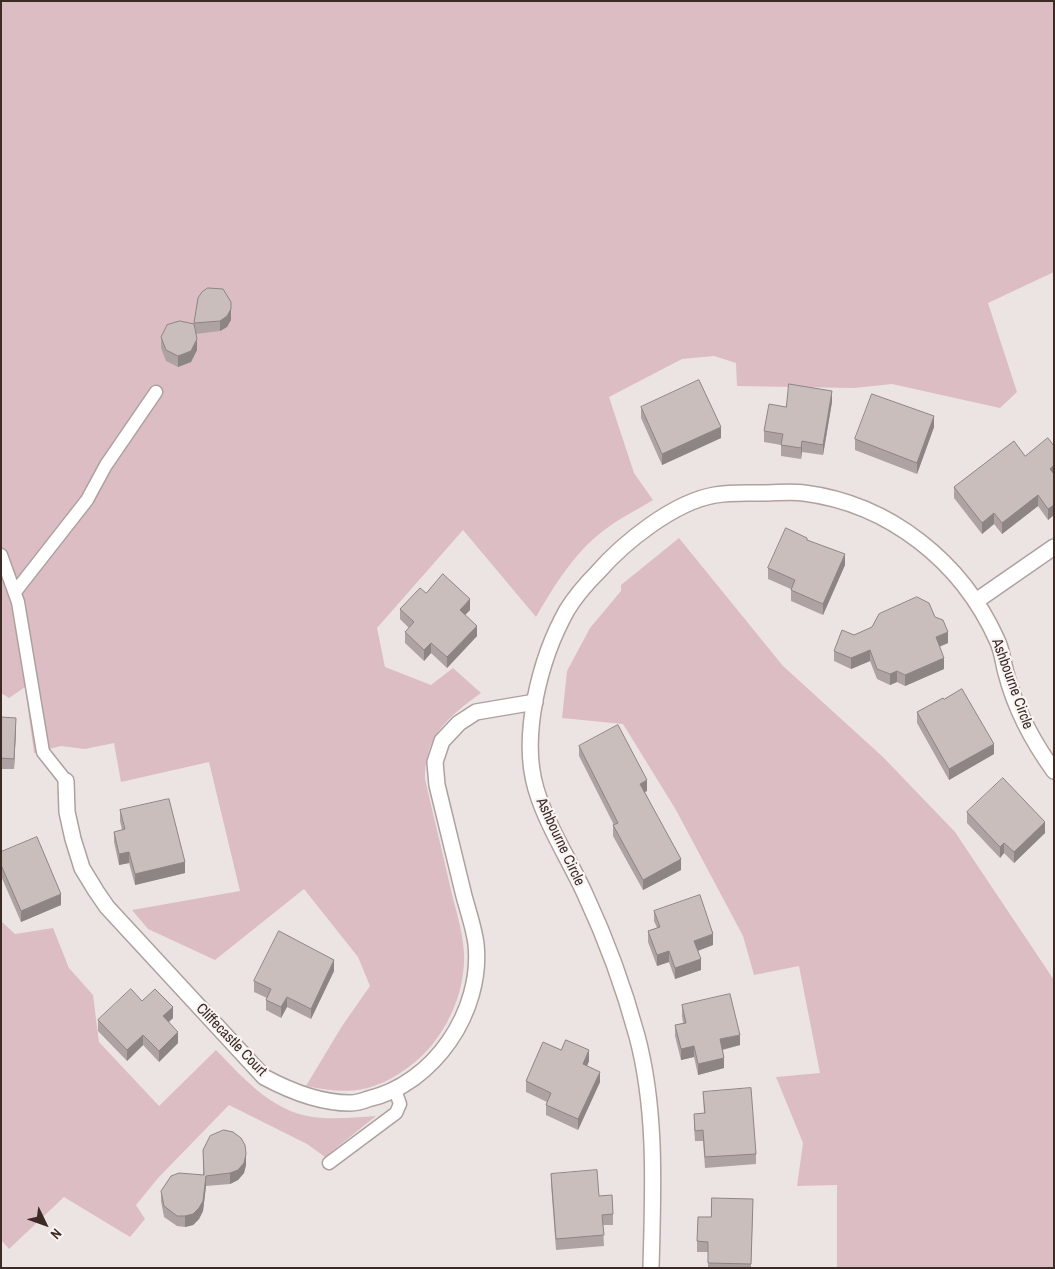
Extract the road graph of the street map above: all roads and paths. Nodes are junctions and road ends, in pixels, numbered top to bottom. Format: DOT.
graph roads {
  1 [pos="156,392"];
  2 [pos="1054,547"];
  3 [pos="1,555"];
  4 [pos="15,592"];
  5 [pos="976,601"];
  6 [pos="535,702"];
  7 [pos="1054,771"];
  8 [pos="66,781"];
  9 [pos="395,1090"];
  10 [pos="329,1162"];
  11 [pos="651,1268"];
  1 -- 4 [label="lane"];
  2 -- 5 [label="street"];
  3 -- 4 [label="lane"];
  4 -- 8 [label="lane"];
  5 -- 6 [label="street, Ashbourne Circle"];
  5 -- 7 [label="street, Ashbourne Circle"];
  6 -- 9 [label="street, Cliffecastle Court"];
  6 -- 11 [label="street, Ashbourne Circle"];
  8 -- 9 [label="street, Cliffecastle Court"];
  9 -- 10 [label="lane"];
}
